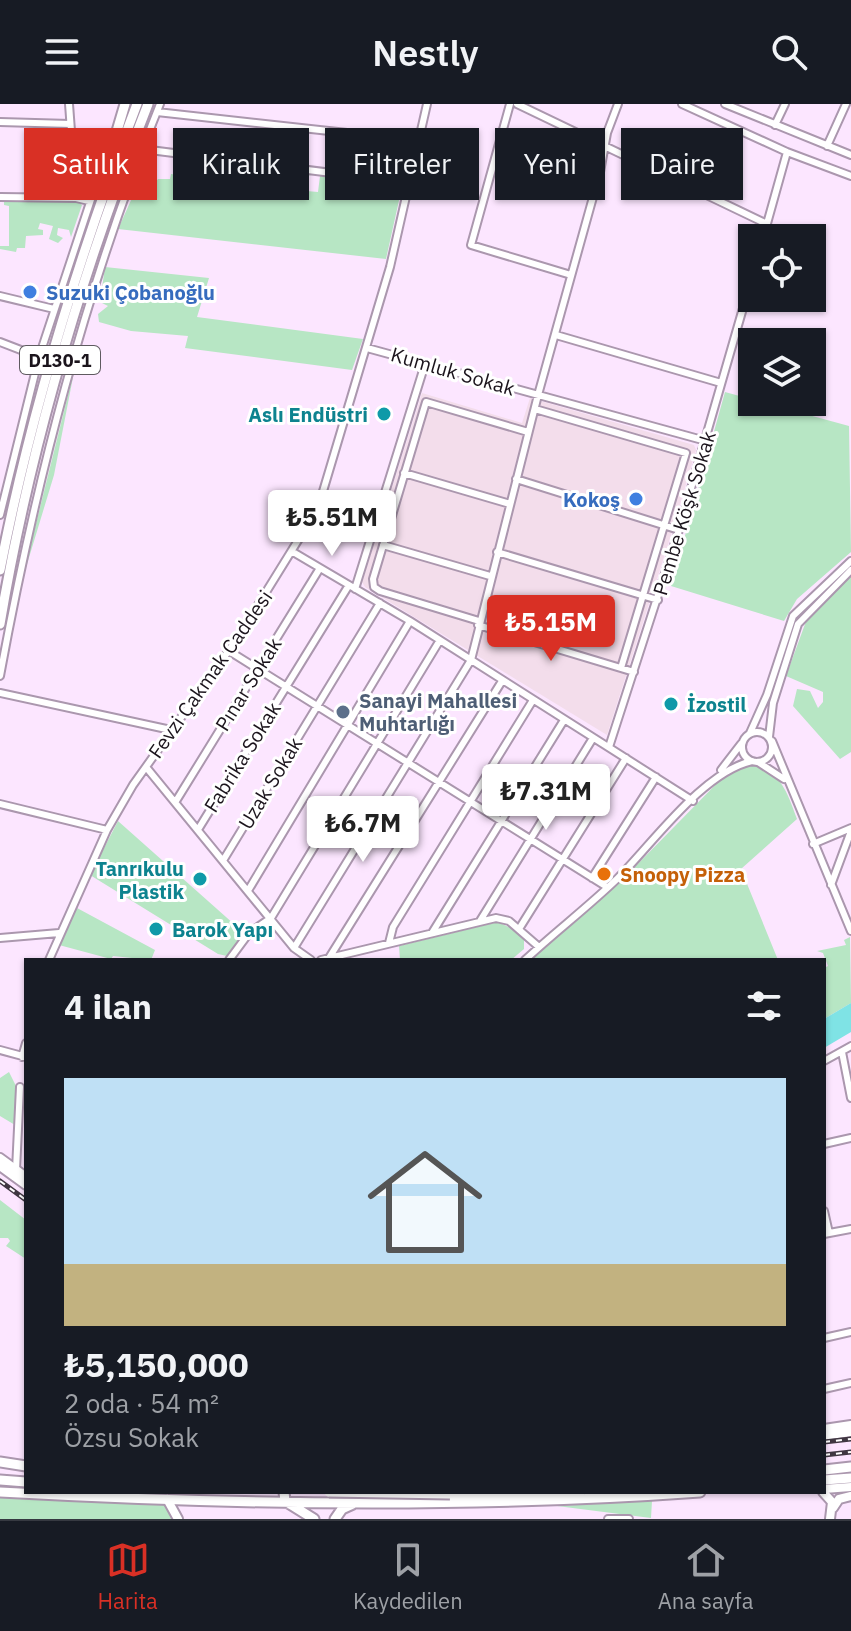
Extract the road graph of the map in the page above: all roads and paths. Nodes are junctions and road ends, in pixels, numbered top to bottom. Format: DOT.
graph roads {
  1 [pos="69,104"];
  2 [pos="125,104"];
  3 [pos="137,104"];
  4 [pos="427,104"];
  5 [pos="510,104"];
  6 [pos="517,104"];
  7 [pos="618,104"];
  8 [pos="682,104"];
  9 [pos="725,104"];
  10 [pos="785,104"];
  11 [pos="846,104"];
  12 [pos="154,106"];
  13 [pos="0,122"];
  14 [pos="118,123"];
  15 [pos="70,124"];
  16 [pos="775,125"];
  17 [pos="70,128"];
  18 [pos="148,128"];
  19 [pos="325,128"];
  20 [pos="422,128"];
  21 [pos="566,128"];
  22 [pos="827,146"];
  23 [pos="605,147"];
  24 [pos="157,151"];
  25 [pos="787,152"];
  26 [pos="851,155"];
  27 [pos="325,172"];
  28 [pos="851,176"];
  29 [pos="0,197"];
  30 [pos="24,197"];
  31 [pos="85,200"];
  32 [pos="123,200"];
  33 [pos="406,200"];
  34 [pos="591,200"];
  35 [pos="89,201"];
  36 [pos="767,224"];
  37 [pos="80,261"];
  38 [pos="571,275"];
  39 [pos="0,296"];
  40 [pos="54,309"];
  41 [pos="742,312"];
  42 [pos="556,335"];
  43 [pos="0,342"];
  44 [pos="367,348"];
  45 [pos="39,357"];
  46 [pos="425,364"];
  47 [pos="721,383"];
  48 [pos="538,395"];
  49 [pos="535,409"];
  50 [pos="528,432"];
  51 [pos="706,441"];
  52 [pos="404,473"];
  53 [pos="516,479"];
  54 [pos="510,504"];
  55 [pos="0,515"];
  56 [pos="664,525"];
  57 [pos="679,530"];
  58 [pos="383,545"];
  59 [pos="293,552"];
  60 [pos="497,552"];
  61 [pos="851,561"];
  62 [pos="320,568"];
  63 [pos="0,570"];
  64 [pos="851,570"];
  65 [pos="490,576"];
  66 [pos="352,587"];
  67 [pos="643,596"];
  68 [pos="658,600"];
  69 [pos="380,603"];
  70 [pos="410,621"];
  71 [pos="478,623"];
  72 [pos="0,624"];
  73 [pos="440,640"];
  74 [pos="229,651"];
  75 [pos="471,660"];
  76 [pos="621,668"];
  77 [pos="257,669"];
  78 [pos="634,672"];
  79 [pos="0,676"];
  80 [pos="502,681"];
  81 [pos="285,687"];
  82 [pos="0,693"];
  83 [pos="533,700"];
  84 [pos="316,707"];
  85 [pos="564,720"];
  86 [pos="346,726"];
  87 [pos="171,730"];
  88 [pos="750,733"];
  89 [pos="593,738"];
  90 [pos="770,739"];
  91 [pos="742,743"];
  92 [pos="377,746"];
  93 [pos="609,747"];
  94 [pos="626,758"];
  95 [pos="755,762"];
  96 [pos="407,764"];
  97 [pos="146,767"];
  98 [pos="656,777"];
  99 [pos="714,780"];
  100 [pos="438,784"];
  101 [pos="789,785"];
  102 [pos="176,801"];
  103 [pos="693,801"];
  104 [pos="470,803"];
  105 [pos="0,804"];
  106 [pos="501,822"];
  107 [pos="199,828"];
  108 [pos="851,829"];
  109 [pos="107,830"];
  110 [pos="531,840"];
  111 [pos="813,844"];
  112 [pos="224,859"];
  113 [pos="562,860"];
  114 [pos="851,862"];
  115 [pos="841,865"];
  116 [pos="851,869"];
  117 [pos="592,878"];
  118 [pos="831,885"];
  119 [pos="607,887"];
  120 [pos="249,889"];
  121 [pos="271,918"];
  122 [pos="480,921"];
  123 [pos="519,929"];
  124 [pos="851,931"];
  125 [pos="59,933"];
  126 [pos="432,933"];
  127 [pos="0,938"];
  128 [pos="389,943"];
  129 [pos="539,947"];
  130 [pos="294,948"];
  131 [pos="50,958"];
  132 [pos="230,958"];
  133 [pos="308,958"];
  134 [pos="329,958"];
  135 [pos="527,958"];
  136 [pos="851,1046"];
  137 [pos="0,1050"];
  138 [pos="842,1052"];
  139 [pos="24,1057"];
  140 [pos="826,1060"];
  141 [pos="20,1087"];
  142 [pos="851,1098"];
  143 [pos="851,1138"];
  144 [pos="826,1144"];
  145 [pos="0,1158"];
  146 [pos="0,1166"];
  147 [pos="16,1167"];
  148 [pos="24,1175"];
  149 [pos="24,1184"];
  150 [pos="851,1229"];
  151 [pos="827,1234"];
  152 [pos="851,1332"];
  153 [pos="826,1338"];
  154 [pos="851,1383"];
  155 [pos="826,1389"];
  156 [pos="851,1425"];
  157 [pos="826,1429"];
  158 [pos="851,1432"];
  159 [pos="826,1436"];
  160 [pos="24,1459"];
  161 [pos="0,1460"];
  162 [pos="24,1467"];
  163 [pos="851,1467"];
  164 [pos="0,1468"];
  165 [pos="24,1468"];
  166 [pos="826,1470"];
  167 [pos="851,1478"];
  168 [pos="826,1480"];
  169 [pos="0,1483"];
  170 [pos="24,1484"];
  171 [pos="851,1487"];
  172 [pos="826,1490"];
  173 [pos="0,1492"];
  174 [pos="24,1493"];
  175 [pos="826,1493"];
  176 [pos="48,1494"];
  177 [pos="357,1494"];
  178 [pos="669,1494"];
  179 [pos="328,1495"];
  180 [pos="653,1495"];
  181 [pos="254,1496"];
  182 [pos="851,1496"];
  183 [pos="285,1497"];
  184 [pos="167,1499"];
  185 [pos="364,1502"];
  186 [pos="832,1508"];
  187 [pos="608,1518"];
  188 [pos="178,1519"];
  189 [pos="314,1519"];
  190 [pos="333,1519"];
  191 [pos="629,1519"];
  192 [pos="830,1519"];
  1 -- 15 [label="street"];
  2 -- 14 [label="highway"];
  3 -- 37 [label="highway, D130-1"];
  4 -- 20 [label="street, Fevzi Çakmak Caddesi"];
  5 -- 38 [label="street"];
  6 -- 21 [label="street"];
  7 -- 23 [label="street"];
  8 -- 25 [label="street"];
  9 -- 16 [label="street"];
  10 -- 16 [label="street"];
  11 -- 22 [label="street"];
  12 -- 18 [label="street"];
  12 -- 19 [label="street"];
  12 -- 72 [label="highway, D130-1"];
  13 -- 15 [label="street"];
  14 -- 35 [label="street"];
  14 -- 37 [label="highway"];
  15 -- 17 [label="street"];
  16 -- 22 [label="street"];
  22 -- 26 [label="street"];
  23 -- 36 [label="street"];
  24 -- 27 [label="street"];
  25 -- 28 [label="street"];
  25 -- 36 [label="street"];
  29 -- 30 [label="street"];
  31 -- 35 [label="street"];
  32 -- 79 [label="street"];
  33 -- 44 [label="street, Fevzi Çakmak Caddesi"];
  34 -- 38 [label="street"];
  35 -- 40 [label="street"];
  37 -- 63 [label="highway, D130-1"];
  38 -- 42 [label="street"];
  39 -- 40 [label="street"];
  40 -- 45 [label="street"];
  41 -- 47 [label="street, Pembe Köşk Sokak"];
  42 -- 47 [label="street"];
  42 -- 48 [label="street"];
  43 -- 45 [label="street"];
  44 -- 46 [label="street, Kumluk Sokak"];
  44 -- 59 [label="street, Fevzi Çakmak Caddesi"];
  45 -- 55 [label="street"];
  46 -- 48 [label="street, Kumluk Sokak"];
  46 -- 66 [label="street, Fabrika Sokak"];
  47 -- 51 [label="street, Pembe Köşk Sokak"];
  48 -- 49 [label="street"];
  48 -- 51 [label="street, Kumluk Sokak"];
  49 -- 50 [label="street"];
  49 -- 56 [label="street"];
  50 -- 52 [label="street"];
  50 -- 53 [label="street"];
  51 -- 57 [label="street, Pembe Köşk Sokak"];
  52 -- 54 [label="street"];
  52 -- 58 [label="street"];
  53 -- 54 [label="street"];
  53 -- 56 [label="street"];
  54 -- 60 [label="street"];
  56 -- 57 [label="street"];
  56 -- 67 [label="street"];
  57 -- 68 [label="street, Pembe Köşk Sokak"];
  58 -- 65 [label="street"];
  58 -- 71 [label="street"];
  59 -- 62 [label="street"];
  59 -- 74 [label="street, Fevzi Çakmak Caddesi"];
  60 -- 65 [label="street"];
  60 -- 67 [label="street"];
  61 -- 88 [label="street"];
  62 -- 66 [label="street"];
  62 -- 77 [label="street, Pınar Sokak"];
  64 -- 90 [label="street"];
  65 -- 71 [label="street"];
  66 -- 69 [label="street"];
  66 -- 81 [label="street, Fabrika Sokak"];
  67 -- 68 [label="street"];
  67 -- 76 [label="street"];
  68 -- 78 [label="street, Pembe Köşk Sokak"];
  69 -- 70 [label="street"];
  69 -- 84 [label="street, Uzak Sokak"];
  70 -- 73 [label="street"];
  70 -- 86 [label="street"];
  71 -- 75 [label="street"];
  71 -- 76 [label="street"];
  73 -- 75 [label="street"];
  73 -- 92 [label="street"];
  74 -- 77 [label="street"];
  74 -- 87 [label="street, Fevzi Çakmak Caddesi"];
  75 -- 80 [label="street"];
  75 -- 96 [label="street"];
  76 -- 78 [label="street"];
  77 -- 81 [label="street"];
  77 -- 102 [label="street, Pınar Sokak"];
  78 -- 93 [label="street, Pembe Köşk Sokak"];
  80 -- 83 [label="street"];
  80 -- 100 [label="street"];
  81 -- 84 [label="street"];
  81 -- 107 [label="street, Fabrika Sokak"];
  82 -- 87 [label="street"];
  83 -- 85 [label="street"];
  83 -- 104 [label="street"];
  84 -- 86 [label="street"];
  84 -- 112 [label="street, Uzak Sokak"];
  85 -- 89 [label="street"];
  85 -- 106 [label="street"];
  86 -- 92 [label="street"];
  86 -- 120 [label="street"];
  87 -- 97 [label="street, Fevzi Çakmak Caddesi"];
  88 -- 90 [label="street"];
  88 -- 91 [label="street"];
  89 -- 93 [label="street"];
  89 -- 110 [label="street"];
  90 -- 95 [label="street"];
  90 -- 101 [label="street"];
  91 -- 95 [label="street"];
  91 -- 99 [label="street"];
  92 -- 96 [label="street"];
  92 -- 121 [label="street"];
  93 -- 94 [label="street"];
  94 -- 98 [label="street"];
  94 -- 113 [label="street"];
  95 -- 99 [label="street"];
  95 -- 101 [label="street"];
  96 -- 100 [label="street"];
  96 -- 130 [label="street"];
  97 -- 102 [label="street"];
  97 -- 109 [label="street, Fevzi Çakmak Caddesi"];
  98 -- 103 [label="street"];
  98 -- 117 [label="street"];
  99 -- 103 [label="street"];
  100 -- 104 [label="street"];
  100 -- 134 [label="street"];
  101 -- 111 [label="street"];
  102 -- 107 [label="street"];
  103 -- 119 [label="street"];
  104 -- 106 [label="street"];
  104 -- 128 [label="street"];
  105 -- 109 [label="street"];
  106 -- 110 [label="street"];
  106 -- 126 [label="street"];
  107 -- 112 [label="street"];
  108 -- 111 [label="street"];
  108 -- 115 [label="street"];
  109 -- 125 [label="street, Fevzi Çakmak Caddesi"];
  110 -- 113 [label="street"];
  110 -- 122 [label="street"];
  111 -- 118 [label="street"];
  112 -- 120 [label="street"];
  113 -- 117 [label="street"];
  113 -- 123 [label="street"];
  114 -- 115 [label="street"];
  115 -- 116 [label="street"];
  115 -- 118 [label="street"];
  117 -- 119 [label="street"];
  118 -- 124 [label="street"];
  119 -- 129 [label="street"];
  120 -- 121 [label="street"];
  121 -- 130 [label="street"];
  121 -- 132 [label="street"];
  122 -- 123 [label="street"];
  122 -- 126 [label="street"];
  123 -- 129 [label="street"];
  125 -- 127 [label="street"];
  125 -- 131 [label="street, Fevzi Çakmak Caddesi"];
  126 -- 128 [label="street"];
  128 -- 134 [label="street"];
  129 -- 135 [label="street"];
  130 -- 133 [label="street"];
  136 -- 138 [label="street"];
  137 -- 139 [label="street"];
  138 -- 140 [label="street"];
  138 -- 142 [label="street"];
  141 -- 147 [label="street"];
  143 -- 144 [label="street"];
  145 -- 147 [label="main road"];
  146 -- 149 [label="main road"];
  147 -- 148 [label="main road"];
  150 -- 151 [label="street"];
  152 -- 153 [label="street"];
  154 -- 155 [label="street"];
  156 -- 157 [label="main road"];
  158 -- 159 [label="main road"];
  160 -- 161 [label="highway"];
  161 -- 162 [label="highway"];
  163 -- 166 [label="highway"];
  164 -- 165 [label="highway"];
  167 -- 168 [label="highway"];
  169 -- 170 [label="highway"];
  171 -- 172 [label="main road"];
  173 -- 174 [label="highway"];
  175 -- 186 [label="main road"];
  176 -- 184 [label="highway"];
  177 -- 185 [label="highway"];
  178 -- 180 [label="highway"];
  179 -- 180 [label="highway, bridge"];
  179 -- 183 [label="highway"];
  179 -- 185 [label="highway"];
  179 -- 190 [label="highway"];
  180 -- 185 [label="highway"];
  181 -- 183 [label="highway"];
  181 -- 184 [label="highway"];
  182 -- 186 [label="main road"];
  183 -- 189 [label="highway"];
  184 -- 188 [label="main road"];
  185 -- 190 [label="highway"];
  186 -- 192 [label="main road"];
  187 -- 191 [label="street"];
}
